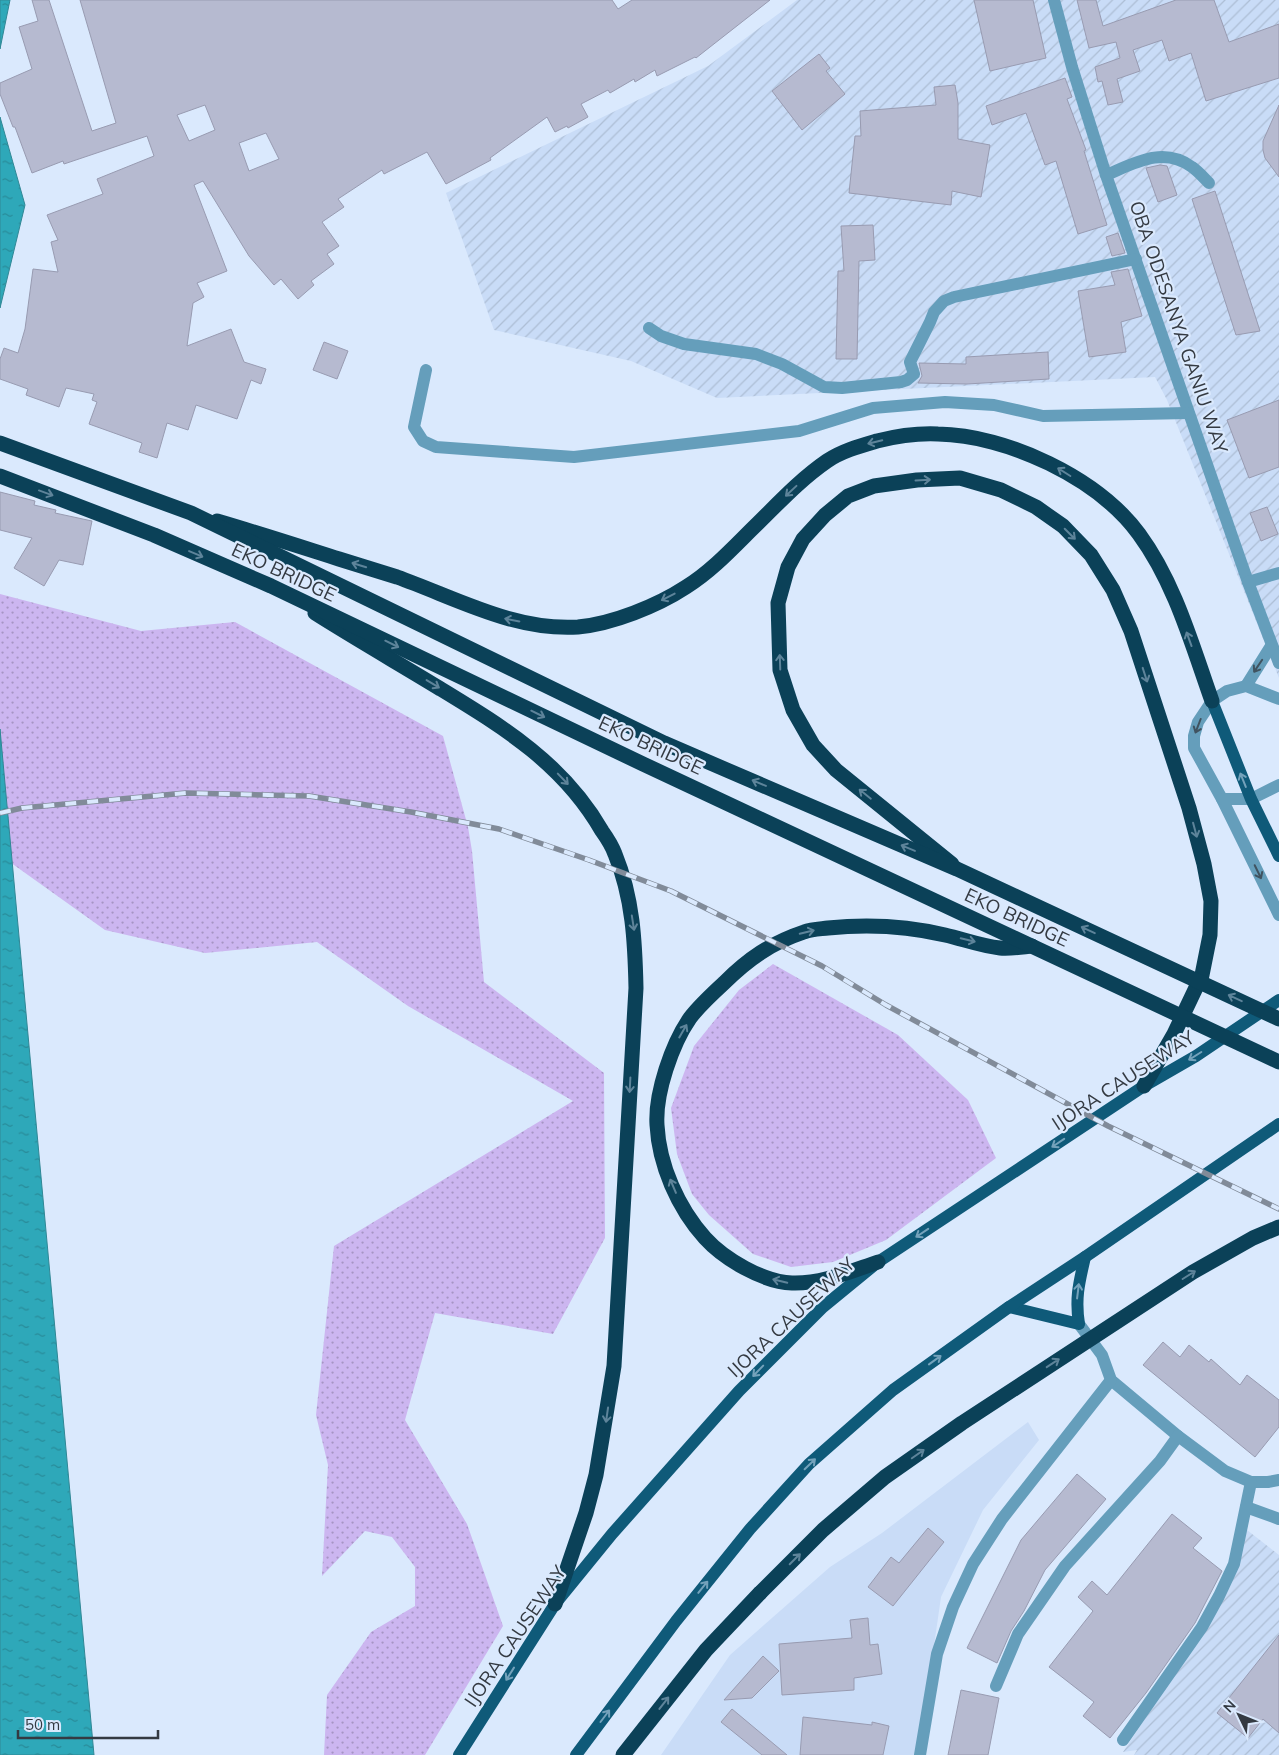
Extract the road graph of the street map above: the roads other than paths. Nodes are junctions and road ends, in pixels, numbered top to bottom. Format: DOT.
graph roads {
  1 [pos="1054,0"];
  2 [pos="1106,175"];
  3 [pos="1209,183"];
  4 [pos="1136,259"];
  5 [pos="649,328"];
  6 [pos="426,370"];
  7 [pos="1188,413"];
  8 [pos="0,443"];
  9 [pos="0,476"];
  10 [pos="191,513"];
  11 [pos="1279,574"];
  12 [pos="1248,582"];
  13 [pos="271,586"];
  14 [pos="1271,646"];
  15 [pos="1279,664"];
  16 [pos="1246,686"];
  17 [pos="1279,699"];
  18 [pos="1212,701"];
  19 [pos="1279,785"];
  20 [pos="1222,799"];
  21 [pos="1251,799"];
  22 [pos="1279,856"];
  23 [pos="957,869"];
  24 [pos="1279,915"];
  25 [pos="1032,946"];
  26 [pos="1279,998"];
  27 [pos="1279,1019"];
  28 [pos="1279,1062"];
  29 [pos="1144,1086"];
  30 [pos="1279,1124"];
  31 [pos="1279,1227"];
  32 [pos="1085,1258"];
  33 [pos="878,1262"];
  34 [pos="1009,1308"];
  35 [pos="1079,1324"];
  36 [pos="1111,1380"];
  37 [pos="1178,1436"];
  38 [pos="1279,1480"];
  39 [pos="1251,1482"];
  40 [pos="1246,1507"];
  41 [pos="1279,1519"];
  42 [pos="555,1604"];
  43 [pos="996,1686"];
  44 [pos="1123,1740"];
  45 [pos="459,1755"];
  46 [pos="576,1755"];
  47 [pos="623,1755"];
  48 [pos="920,1755"];
  1 -- 2 [label="street, OBA ODESANYA GANIU WAY"];
  2 -- 3 [label="street"];
  2 -- 4 [label="street, OBA ODESANYA GANIU WAY"];
  4 -- 5 [label="street"];
  4 -- 7 [label="street, OBA ODESANYA GANIU WAY"];
  6 -- 7 [label="street"];
  7 -- 12 [label="street, OBA ODESANYA GANIU WAY"];
  8 -- 10 [label="highway, EKO BRIDGE, bridge"];
  9 -- 13 [label="highway, EKO BRIDGE, one-way, bridge"];
  18 -- 10 [label="highway, one-way, bridge"];
  23 -- 10 [label="highway, EKO BRIDGE, one-way, bridge"];
  11 -- 12 [label="street"];
  12 -- 14 [label="street, OBA ODESANYA GANIU WAY"];
  13 -- 25 [label="highway, EKO BRIDGE, one-way, bridge"];
  13 -- 42 [label="highway, one-way, bridge"];
  14 -- 15 [label="street, OBA ODESANYA GANIU WAY"];
  14 -- 16 [label="street, one-way"];
  16 -- 17 [label="street"];
  16 -- 18 [label="street"];
  18 -- 20 [label="street, one-way"];
  21 -- 18 [label="main road, one-way"];
  19 -- 21 [label="street"];
  20 -- 21 [label="street"];
  20 -- 24 [label="street, one-way"];
  21 -- 22 [label="main road"];
  27 -- 23 [label="highway, EKO BRIDGE, one-way, bridge"];
  23 -- 29 [label="highway, one-way, bridge"];
  25 -- 28 [label="highway, EKO BRIDGE, bridge"];
  33 -- 25 [label="highway, one-way"];
  26 -- 29 [label="main road, IJORA CAUSEWAY, one-way"];
  29 -- 33 [label="main road, IJORA CAUSEWAY, one-way"];
  30 -- 32 [label="main road"];
  47 -- 31 [label="highway, one-way, bridge"];
  32 -- 34 [label="main road"];
  35 -- 32 [label="main road, one-way"];
  33 -- 42 [label="main road, IJORA CAUSEWAY, one-way"];
  34 -- 35 [label="main road"];
  46 -- 34 [label="main road, one-way"];
  35 -- 36 [label="street"];
  36 -- 37 [label="street"];
  36 -- 48 [label="street"];
  37 -- 39 [label="street"];
  37 -- 43 [label="street"];
  38 -- 39 [label="street"];
  39 -- 40 [label="street"];
  40 -- 41 [label="street"];
  40 -- 44 [label="street"];
  42 -- 45 [label="main road, IJORA CAUSEWAY, one-way"];
}
